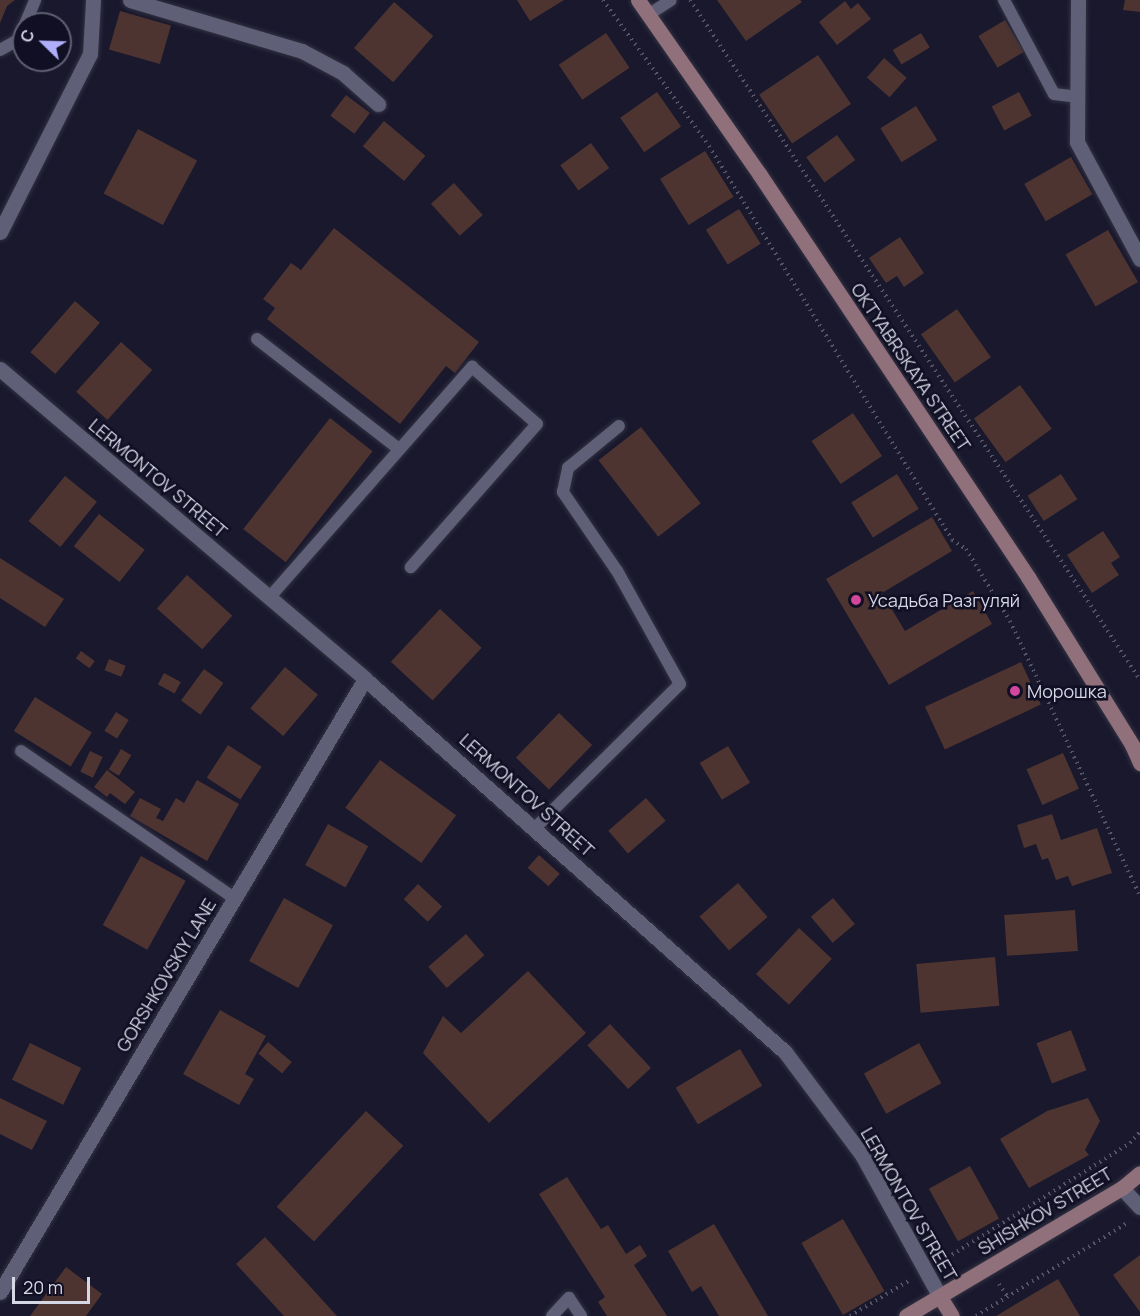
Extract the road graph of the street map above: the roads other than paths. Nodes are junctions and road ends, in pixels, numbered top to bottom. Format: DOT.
graph roads {
  1 [pos="93,0"];
  2 [pos="130,0"];
  3 [pos="638,0"];
  4 [pos="671,0"];
  5 [pos="1004,0"];
  6 [pos="1078,0"];
  7 [pos="648,15"];
  8 [pos="1077,97"];
  9 [pos="378,104"];
  10 [pos="0,232"];
  11 [pos="1140,259"];
  12 [pos="257,339"];
  13 [pos="0,369"];
  14 [pos="619,426"];
  15 [pos="399,449"];
  16 [pos="411,567"];
  17 [pos="269,597"];
  18 [pos="365,679"];
  19 [pos="21,752"];
  20 [pos="1140,763"];
  21 [pos="535,828"];
  22 [pos="234,898"];
  23 [pos="1140,1173"];
  24 [pos="1122,1188"];
  25 [pos="1140,1207"];
  26 [pos="0,1292"];
  27 [pos="940,1297"];
  28 [pos="552,1316"];
  29 [pos="581,1316"];
  30 [pos="906,1316"];
  31 [pos="952,1316"];
  1 -- 10 [label="street"];
  2 -- 9 [label="street"];
  3 -- 7 [label="street, OKTYABRSKAYA STREET"];
  4 -- 7 [label="lane"];
  5 -- 8 [label="lane"];
  6 -- 8 [label="street"];
  7 -- 20 [label="street, OKTYABRSKAYA STREET"];
  8 -- 11 [label="street"];
  12 -- 15 [label="lane"];
  13 -- 17 [label="street, LERMONTOV STREET"];
  14 -- 21 [label="lane"];
  15 -- 16 [label="lane"];
  15 -- 17 [label="lane"];
  17 -- 18 [label="street, LERMONTOV STREET"];
  18 -- 21 [label="street, LERMONTOV STREET"];
  18 -- 22 [label="street, GORSHKOVSKIY LANE"];
  19 -- 22 [label="lane"];
  21 -- 27 [label="street, LERMONTOV STREET"];
  22 -- 26 [label="street, GORSHKOVSKIY LANE"];
  23 -- 24 [label="street, SHISHKOV STREET"];
  24 -- 25 [label="street"];
  24 -- 27 [label="street, SHISHKOV STREET"];
  27 -- 30 [label="street, SHISHKOV STREET"];
  27 -- 31 [label="street, LERMONTOV STREET"];
  28 -- 29 [label="lane"];
}
